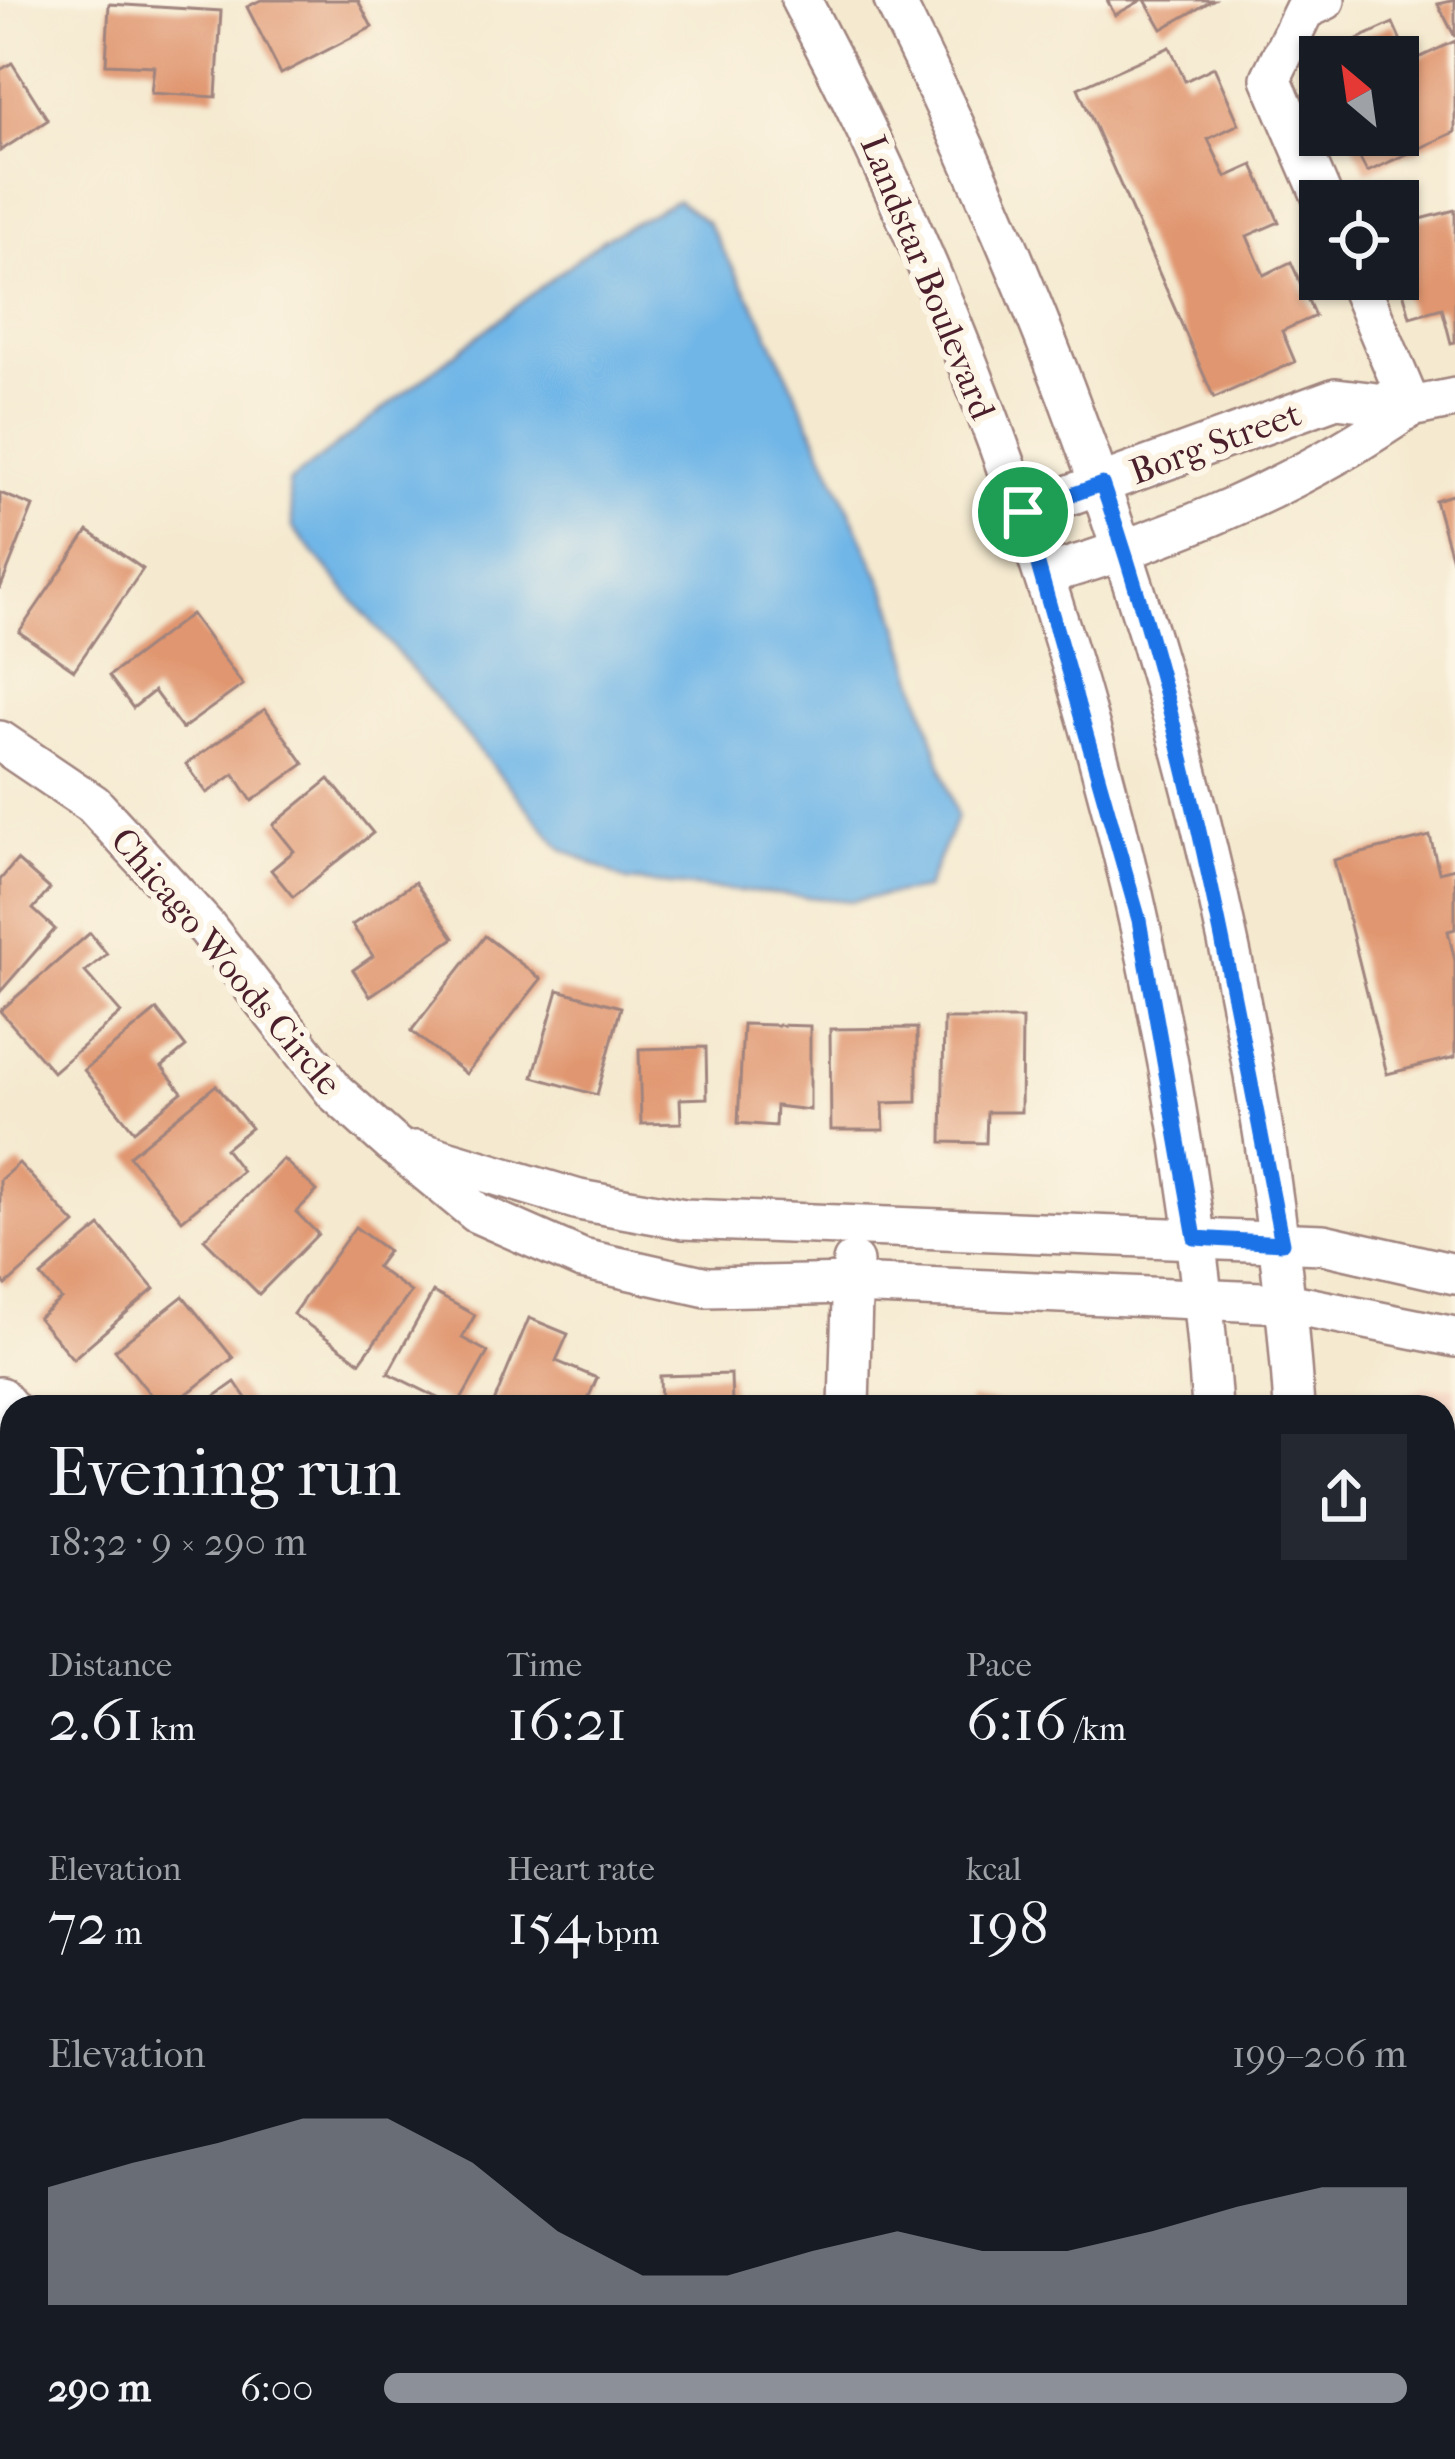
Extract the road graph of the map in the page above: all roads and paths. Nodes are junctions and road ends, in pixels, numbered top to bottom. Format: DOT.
graph roads {
  1 [pos="801,0"];
  2 [pos="894,0"];
  3 [pos="1325,0"];
  4 [pos="1315,180"];
  5 [pos="1366,300"];
  6 [pos="1455,398"];
  7 [pos="1411,406"];
  8 [pos="1102,484"];
  9 [pos="1023,512"];
  10 [pos="1126,552"];
  11 [pos="1044,574"];
  12 [pos="0,741"];
  13 [pos="393,1144"];
  14 [pos="855,1229"];
  15 [pos="1195,1238"];
  16 [pos="1282,1243"];
  17 [pos="1455,1274"];
  18 [pos="852,1284"];
  19 [pos="1204,1300"];
  20 [pos="1287,1303"];
  21 [pos="1455,1337"];
  22 [pos="849,1395"];
  23 [pos="1211,1395"];
  24 [pos="1293,1395"];
  1 -- 9 [label="street, Landstar Boulevard"];
  2 -- 8 [label="street"];
  3 -- 4 [label="street"];
  5 -- 7 [label="street"];
  6 -- 7 [label="street, Borg Street"];
  7 -- 8 [label="street, Borg Street"];
  7 -- 10 [label="street, Borg Street"];
  8 -- 9 [label="street, Borg Street"];
  8 -- 10 [label="street"];
  9 -- 11 [label="street, Landstar Boulevard"];
  10 -- 11 [label="street, Borg Street"];
  10 -- 16 [label="street"];
  11 -- 15 [label="street, Landstar Boulevard"];
  12 -- 13 [label="street, Chicago Woods Circle"];
  13 -- 14 [label="street, Chicago Woods Circle"];
  13 -- 18 [label="street, Chicago Woods Circle"];
  14 -- 15 [label="street, Chicago Woods Circle"];
  14 -- 18 [label="street"];
  15 -- 16 [label="street, Chicago Woods Circle"];
  15 -- 19 [label="street, Landstar Boulevard"];
  16 -- 17 [label="street, Chicago Woods Circle"];
  16 -- 20 [label="street"];
  18 -- 19 [label="street, Chicago Woods Circle"];
  18 -- 22 [label="street"];
  19 -- 20 [label="street, Chicago Woods Circle"];
  19 -- 23 [label="street, Landstar Boulevard"];
  20 -- 21 [label="street, Chicago Woods Circle"];
  20 -- 24 [label="street"];
}
